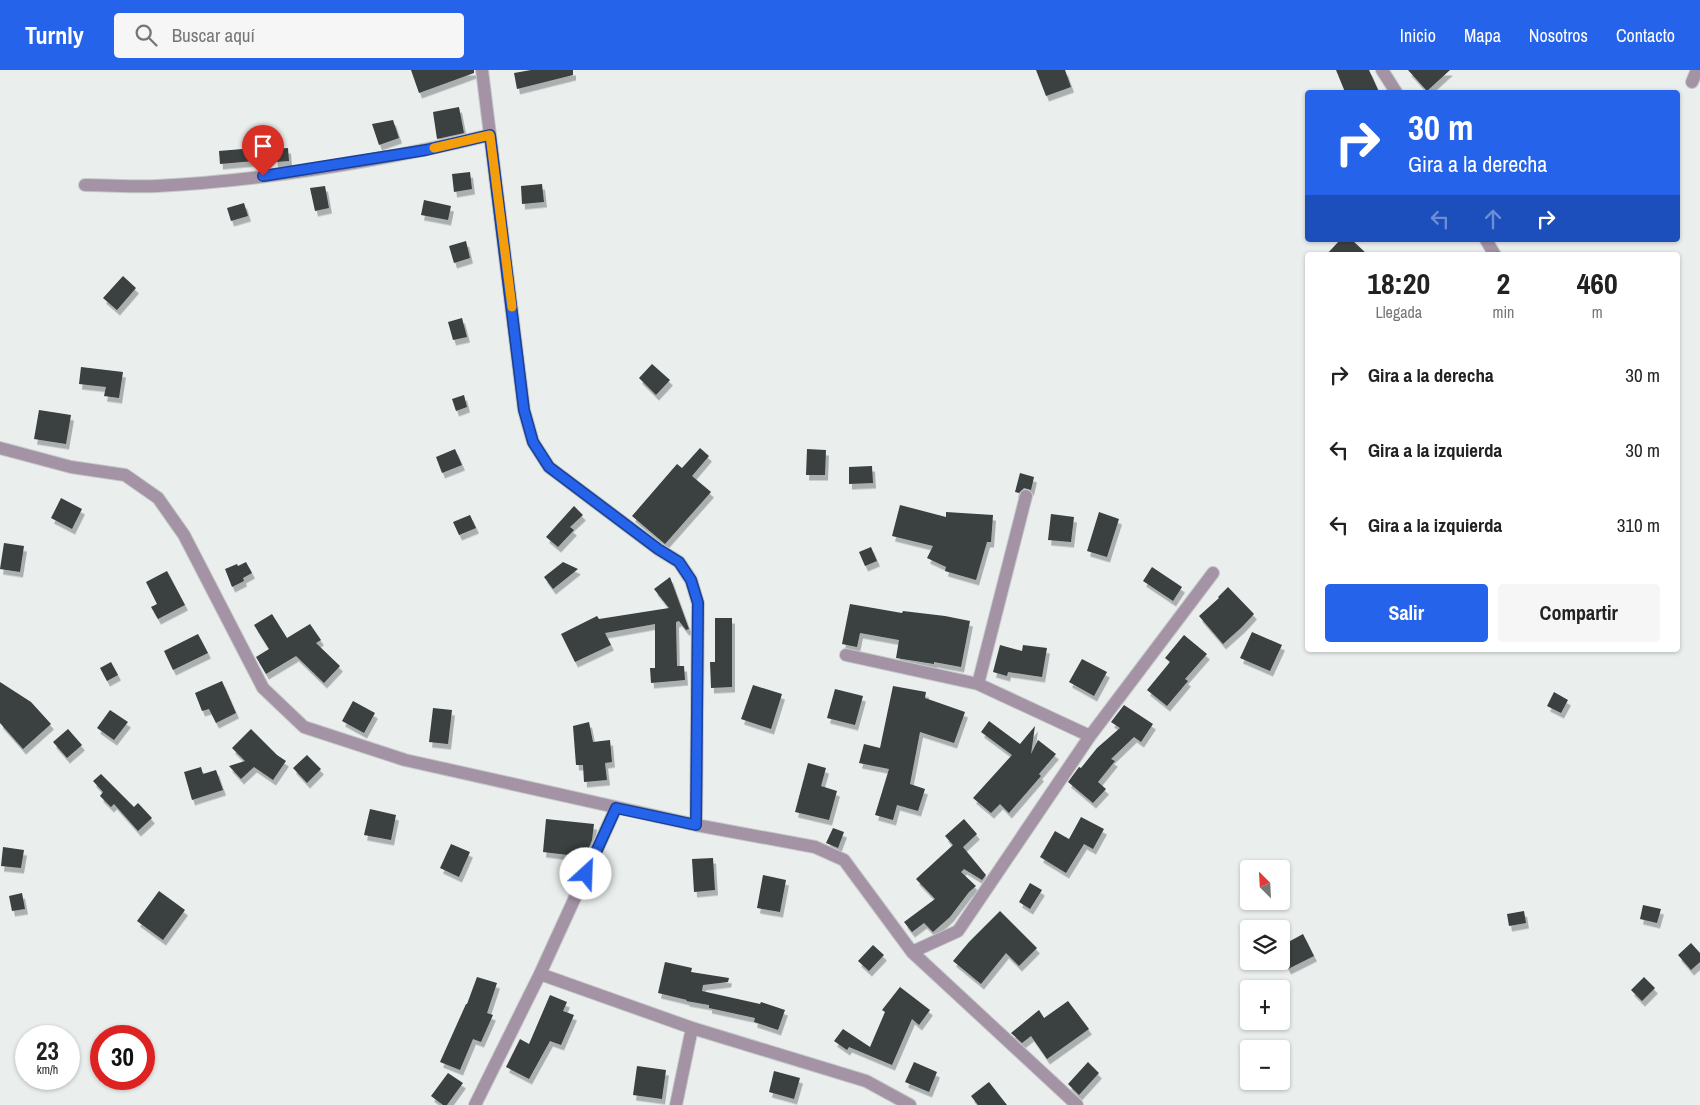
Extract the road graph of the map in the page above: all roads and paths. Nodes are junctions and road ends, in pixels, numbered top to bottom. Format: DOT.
graph roads {
  1 [pos="482,70"];
  2 [pos="1382,70"];
  3 [pos="1395,90"];
  4 [pos="490,135"];
  5 [pos="85,185"];
  6 [pos="0,448"];
  7 [pos="1026,496"];
  8 [pos="1213,573"];
  9 [pos="846,655"];
  10 [pos="978,684"];
  11 [pos="1090,736"];
  12 [pos="616,808"];
  13 [pos="696,825"];
  14 [pos="912,952"];
  15 [pos="540,974"];
  16 [pos="692,1028"];
  17 [pos="475,1105"];
  18 [pos="676,1105"];
  19 [pos="910,1105"];
  20 [pos="1077,1105"];
  1 -- 4 [label="street"];
  2 -- 3 [label="street"];
  4 -- 5 [label="street"];
  4 -- 13 [label="street"];
  6 -- 12 [label="street"];
  7 -- 10 [label="street"];
  8 -- 11 [label="street"];
  9 -- 10 [label="street"];
  10 -- 11 [label="street"];
  11 -- 14 [label="street"];
  12 -- 13 [label="street"];
  12 -- 15 [label="street"];
  13 -- 14 [label="street"];
  14 -- 20 [label="street"];
  15 -- 16 [label="street"];
  15 -- 17 [label="street"];
  16 -- 18 [label="street"];
  16 -- 19 [label="street"];
}
